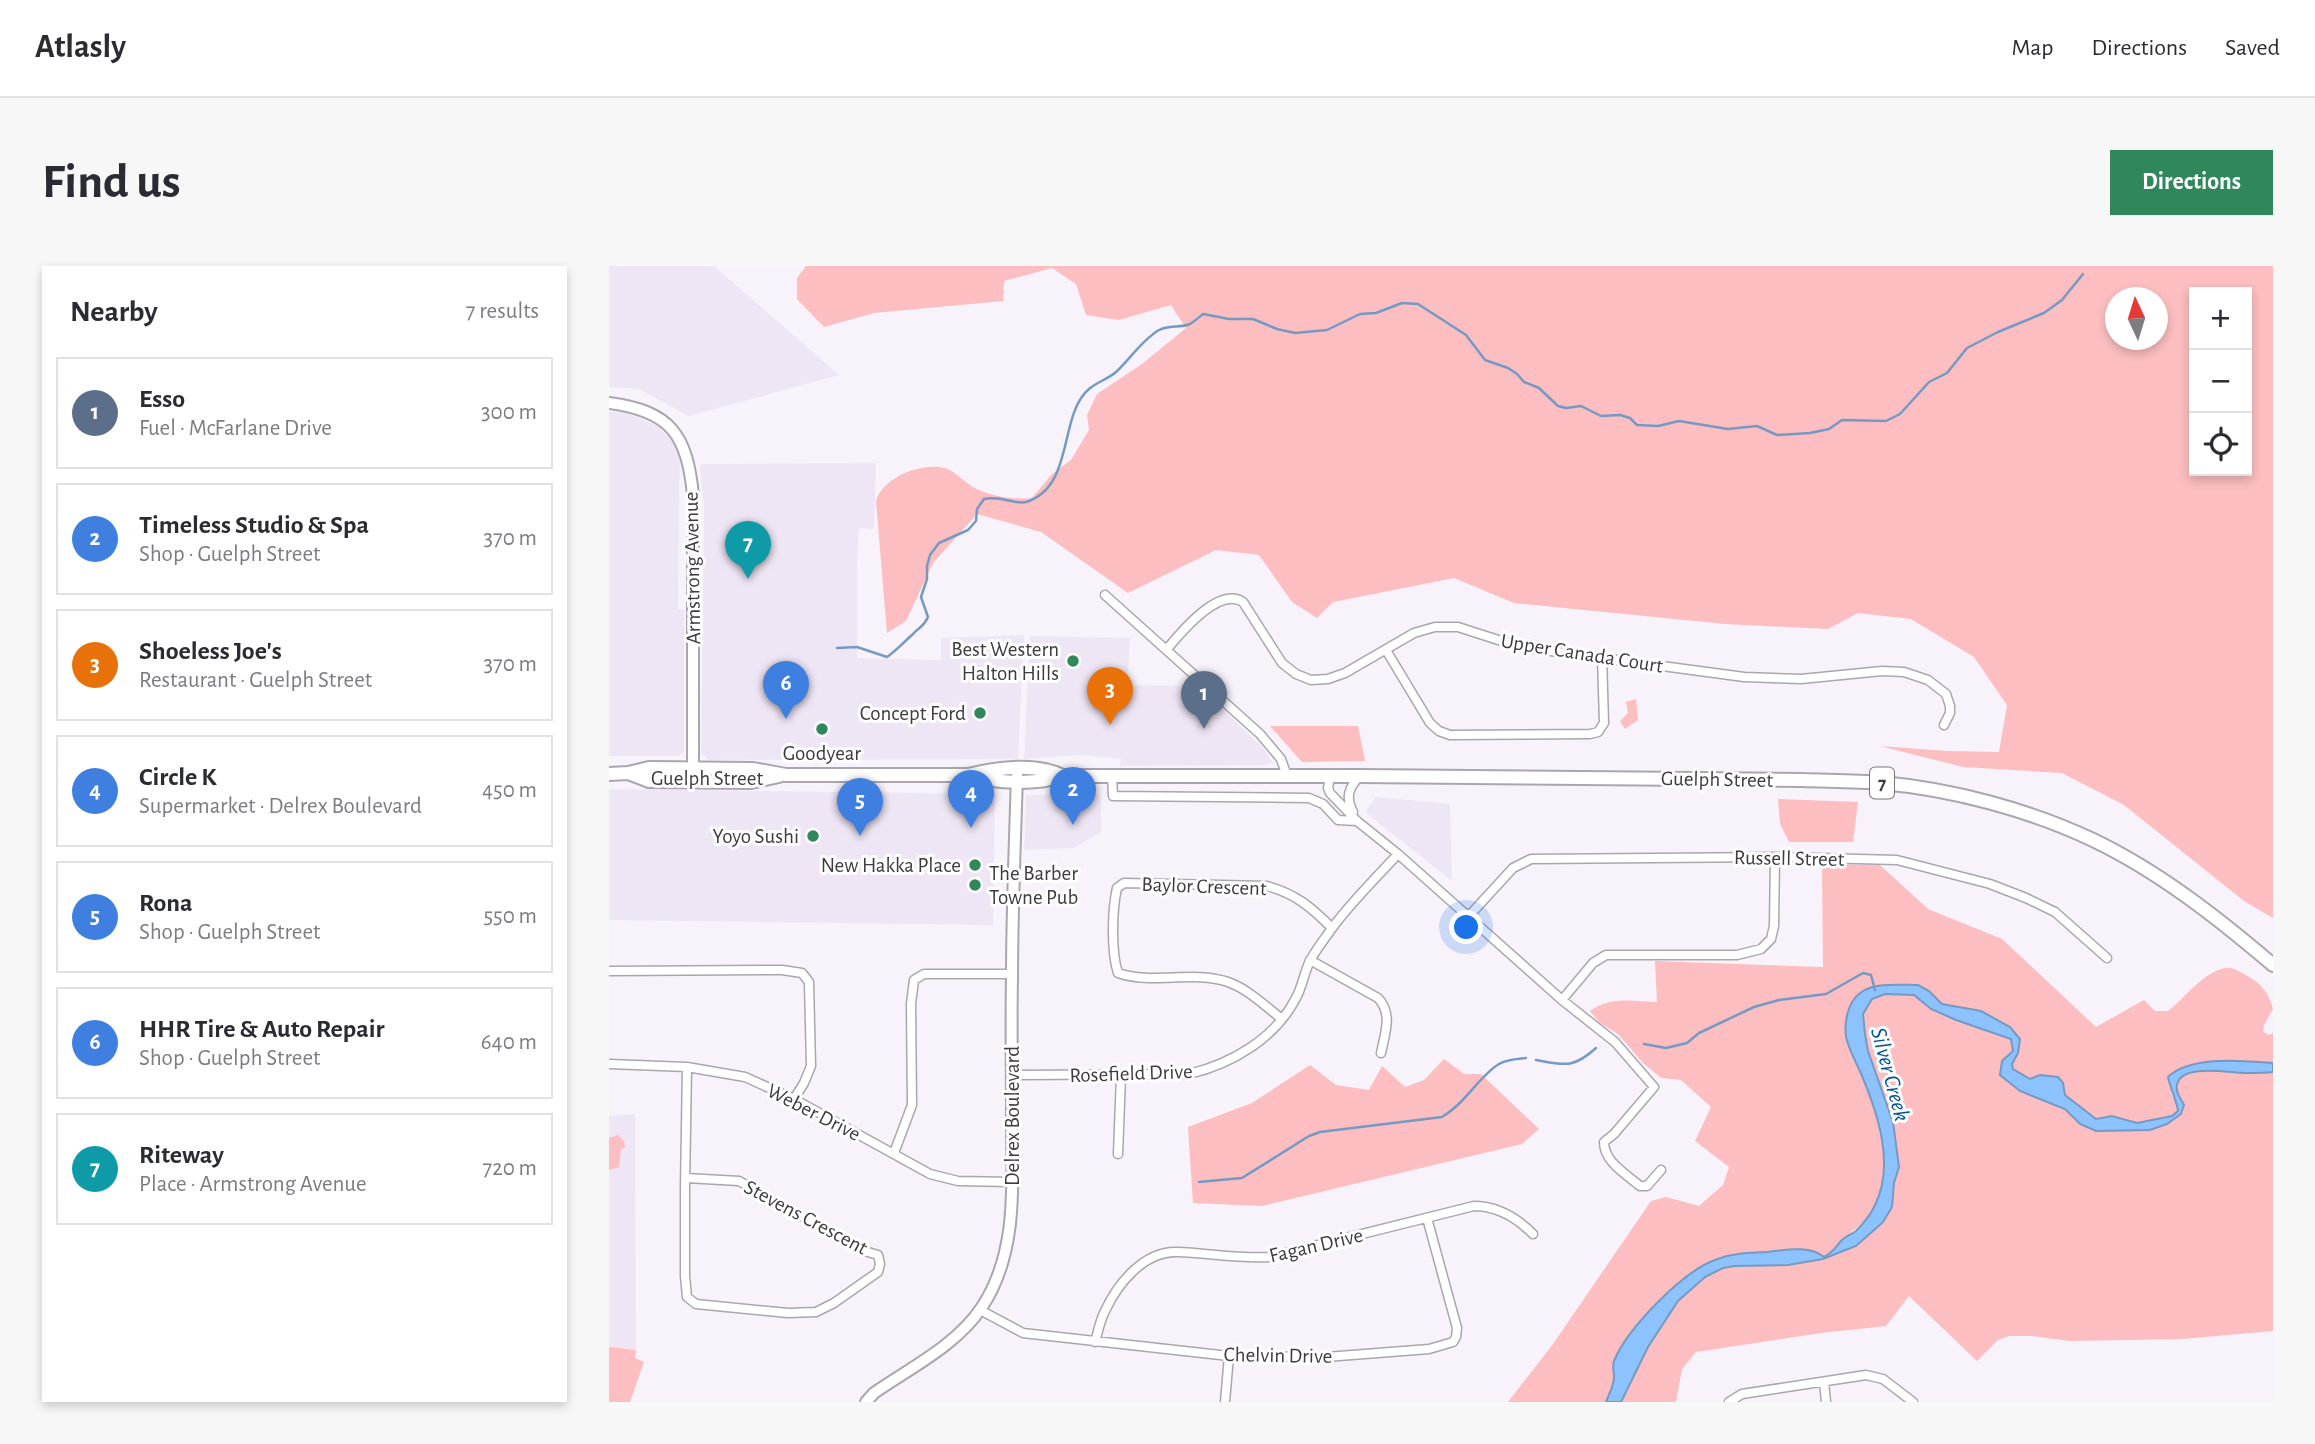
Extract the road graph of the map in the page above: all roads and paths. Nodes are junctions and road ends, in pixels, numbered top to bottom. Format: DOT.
graph roads {
  1 [pos="609,403"];
  2 [pos="1105,596"];
  3 [pos="1167,649"];
  4 [pos="1385,650"];
  5 [pos="1602,656"];
  6 [pos="1944,725"];
  7 [pos="609,774"];
  8 [pos="694,775"];
  9 [pos="1017,775"];
  10 [pos="1112,776"];
  11 [pos="1287,776"];
  12 [pos="1331,776"];
  13 [pos="1360,776"];
  14 [pos="1357,821"];
  15 [pos="1398,854"];
  16 [pos="1775,857"];
  17 [pos="1468,916"];
  18 [pos="1332,928"];
  19 [pos="2107,958"];
  20 [pos="1310,960"];
  21 [pos="2273,965"];
  22 [pos="609,971"];
  23 [pos="1011,974"];
  24 [pos="1562,1000"];
  25 [pos="1282,1019"];
  26 [pos="1381,1053"];
  27 [pos="609,1064"];
  28 [pos="687,1067"];
  29 [pos="1012,1075"];
  30 [pos="1121,1076"];
  31 [pos="794,1099"];
  32 [pos="894,1153"];
  33 [pos="1118,1154"];
  34 [pos="1661,1170"];
  35 [pos="686,1178"];
  36 [pos="1012,1182"];
  37 [pos="1427,1217"];
  38 [pos="1533,1234"];
  39 [pos="980,1310"];
  40 [pos="1095,1342"];
  41 [pos="1229,1356"];
  42 [pos="1824,1382"];
  43 [pos="866,1402"];
  44 [pos="1225,1402"];
  45 [pos="1729,1402"];
  46 [pos="1826,1402"];
  47 [pos="1913,1402"];
  1 -- 8 [label="street, Armstrong Avenue"];
  2 -- 3 [label="street"];
  3 -- 4 [label="street, Upper Canada Court"];
  3 -- 11 [label="street"];
  4 -- 5 [label="street, Upper Canada Court"];
  4 -- 5 [label="street"];
  5 -- 6 [label="street, Upper Canada Court"];
  7 -- 8 [label="main road, Guelph Street"];
  8 -- 9 [label="main road, Guelph Street"];
  9 -- 10 [label="main road, Guelph Street"];
  9 -- 23 [label="street, Delrex Boulevard"];
  10 -- 11 [label="main road, Guelph Street"];
  10 -- 14 [label="street"];
  11 -- 12 [label="main road, Guelph Street"];
  12 -- 13 [label="main road, Guelph Street / 7"];
  12 -- 14 [label="street"];
  13 -- 14 [label="street"];
  13 -- 21 [label="main road, Guelph Street / 7"];
  14 -- 15 [label="street"];
  15 -- 17 [label="street"];
  15 -- 18 [label="street, Rosefield Drive"];
  16 -- 17 [label="street, Russell Street"];
  16 -- 19 [label="street, Russell Street"];
  16 -- 24 [label="street"];
  17 -- 24 [label="street"];
  18 -- 20 [label="street, Rosefield Drive"];
  18 -- 25 [label="street, Baylor Crescent"];
  20 -- 25 [label="street, Rosefield Drive"];
  20 -- 26 [label="street"];
  22 -- 31 [label="street"];
  23 -- 29 [label="street, Delrex Boulevard"];
  23 -- 32 [label="street"];
  24 -- 34 [label="street"];
  25 -- 30 [label="street, Rosefield Drive"];
  27 -- 28 [label="street, Weber Drive"];
  28 -- 31 [label="street, Weber Drive"];
  28 -- 35 [label="street, Stevens Crescent"];
  29 -- 30 [label="street, Rosefield Drive"];
  29 -- 36 [label="street, Delrex Boulevard"];
  30 -- 33 [label="street"];
  31 -- 32 [label="street, Weber Drive"];
  32 -- 36 [label="street, Weber Drive"];
  35 -- 35 [label="street, Stevens Crescent"];
  36 -- 39 [label="street, Delrex Boulevard"];
  37 -- 38 [label="street, Fagan Drive"];
  37 -- 40 [label="street, Fagan Drive"];
  37 -- 41 [label="street, Chelvin Drive"];
  39 -- 40 [label="street, Chelvin Drive"];
  39 -- 43 [label="street, Delrex Boulevard"];
  40 -- 41 [label="street, Chelvin Drive"];
  41 -- 44 [label="street"];
  42 -- 45 [label="street"];
  42 -- 46 [label="street"];
  42 -- 47 [label="street"];
}
